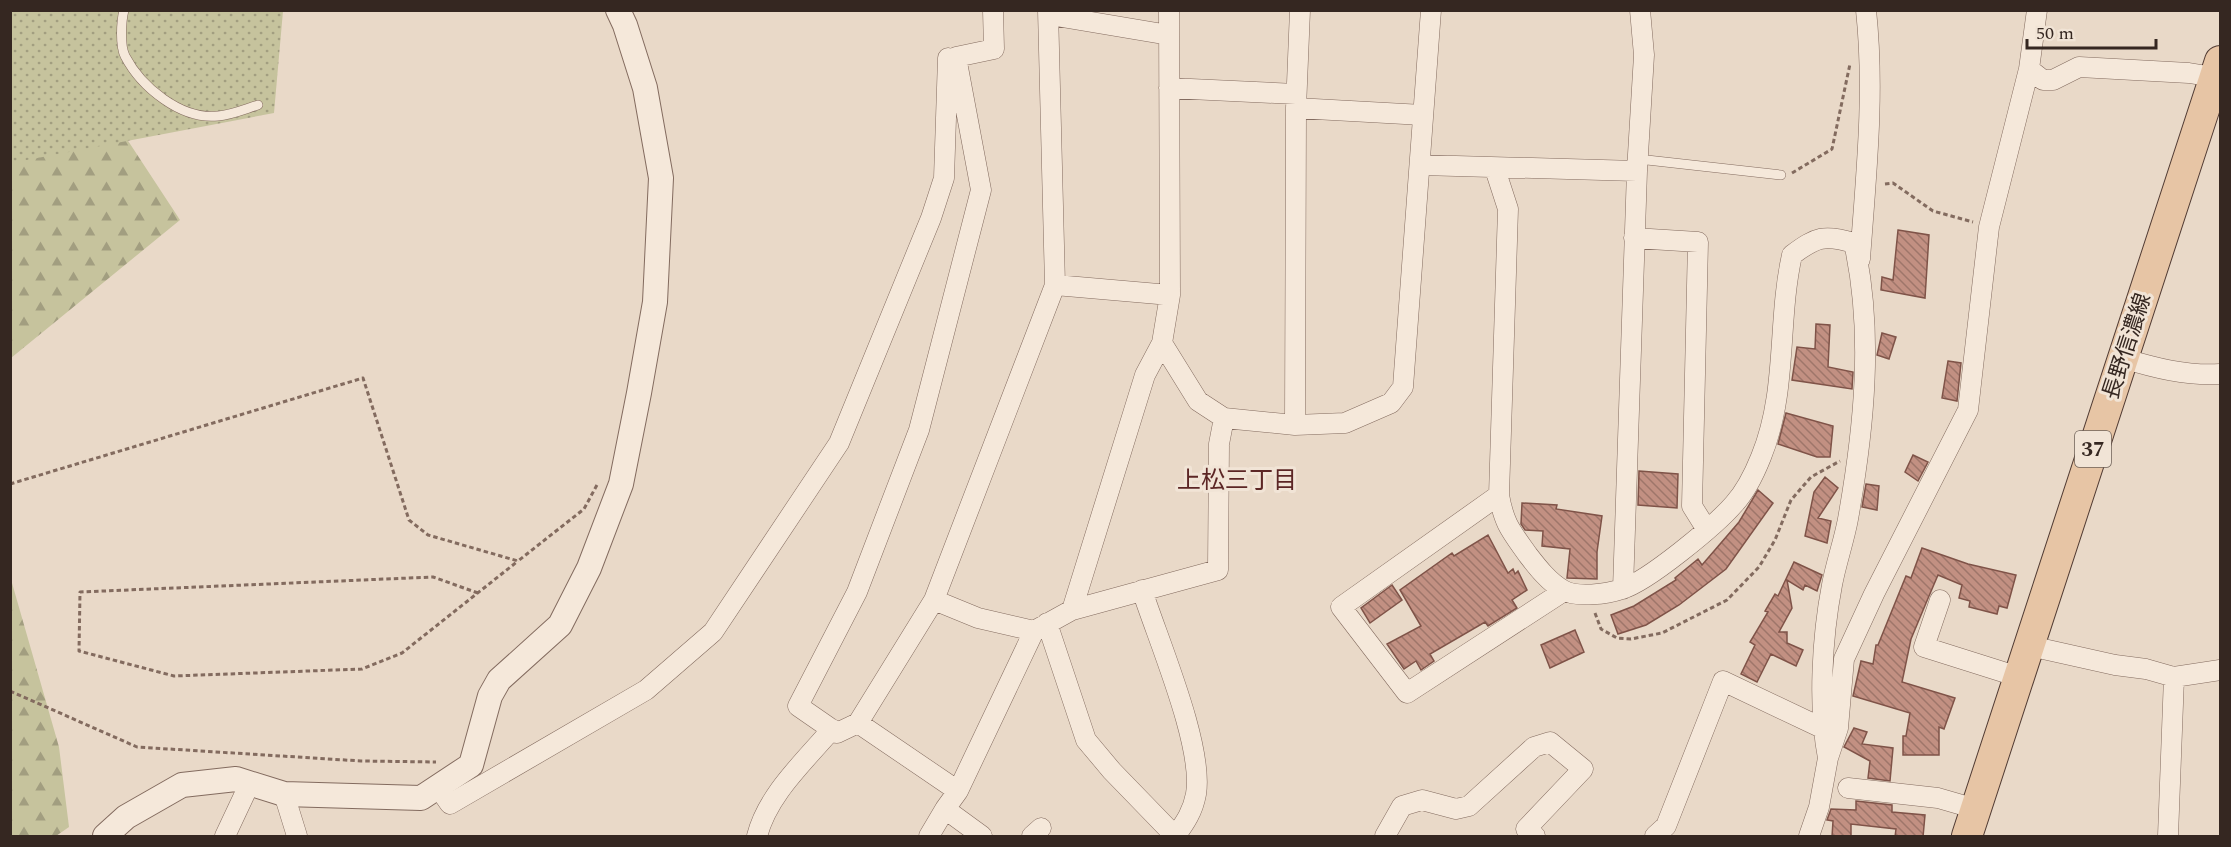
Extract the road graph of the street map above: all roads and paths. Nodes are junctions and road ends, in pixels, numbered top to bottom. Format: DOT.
graph roads {
  1 [pos="124,10"];
  2 [pos="618,10"];
  3 [pos="993,10"];
  4 [pos="1169,10"];
  5 [pos="1300,10"];
  6 [pos="1431,10"];
  7 [pos="1640,10"];
  8 [pos="1866,10"];
  9 [pos="2037,10"];
  10 [pos="1049,13"];
  11 [pos="1169,35"];
  12 [pos="956,57"];
  13 [pos="1850,63"];
  14 [pos="2029,69"];
  15 [pos="2219,72"];
  16 [pos="1169,88"];
  17 [pos="1296,101"];
  18 [pos="258,105"];
  19 [pos="1423,115"];
  20 [pos="1420,165"];
  21 [pos="1638,165"];
  22 [pos="1495,169"];
  23 [pos="1781,175"];
  24 [pos="1881,184"];
  25 [pos="1989,226"];
  26 [pos="1634,238"];
  27 [pos="1860,269"];
  28 [pos="1054,285"];
  29 [pos="1170,295"];
  30 [pos="1161,343"];
  31 [pos="2122,358"];
  32 [pos="2220,374"];
  33 [pos="1224,418"];
  34 [pos="1295,425"];
  35 [pos="1857,456"];
  36 [pos="10,484"];
  37 [pos="621,484"];
  38 [pos="1499,495"];
  39 [pos="1707,530"];
  40 [pos="518,561"];
  41 [pos="1623,589"];
  42 [pos="1142,590"];
  43 [pos="1564,591"];
  44 [pos="478,592"];
  45 [pos="1588,594"];
  46 [pos="934,600"];
  47 [pos="1940,600"];
  48 [pos="1072,610"];
  49 [pos="1040,627"];
  50 [pos="2030,646"];
  51 [pos="2220,670"];
  52 [pos="2019,676"];
  53 [pos="2174,677"];
  54 [pos="10,691"];
  55 [pos="858,723"];
  56 [pos="1822,728"];
  57 [pos="832,729"];
  58 [pos="1828,758"];
  59 [pos="471,765"];
  60 [pos="249,785"];
  61 [pos="438,787"];
  62 [pos="1848,788"];
  63 [pos="958,791"];
  64 [pos="284,794"];
  65 [pos="945,809"];
  66 [pos="1972,823"];
  67 [pos="1526,834"];
  68 [pos="1175,836"];
  69 [pos="105,837"];
  70 [pos="225,837"];
  71 [pos="297,837"];
  72 [pos="757,837"];
  73 [pos="928,837"];
  74 [pos="982,837"];
  75 [pos="1385,837"];
  76 [pos="1655,837"];
  77 [pos="1809,837"];
  78 [pos="2168,837"];
  1 -- 18 [label="lane"];
  2 -- 37 [label="street"];
  3 -- 12 [label="street"];
  4 -- 11 [label="street"];
  5 -- 17 [label="street"];
  6 -- 19 [label="street"];
  7 -- 21 [label="street"];
  8 -- 27 [label="street"];
  9 -- 14 [label="street"];
  10 -- 11 [label="street"];
  10 -- 28 [label="street"];
  11 -- 16 [label="street"];
  12 -- 57 [label="street"];
  12 -- 61 [label="street"];
  13 -- 23 [label="path"];
  14 -- 15 [label="street"];
  14 -- 25 [label="street"];
  15 -- 31 [label="main road, 長野信濃線 / 37"];
  16 -- 17 [label="street"];
  16 -- 29 [label="street"];
  17 -- 19 [label="street"];
  17 -- 34 [label="street"];
  19 -- 20 [label="street"];
  20 -- 22 [label="street"];
  20 -- 34 [label="street"];
  21 -- 22 [label="street"];
  21 -- 23 [label="lane"];
  21 -- 26 [label="street"];
  22 -- 38 [label="street"];
  24 -- 25 [label="path"];
  25 -- 58 [label="street"];
  26 -- 39 [label="street"];
  26 -- 41 [label="street"];
  27 -- 35 [label="street"];
  27 -- 39 [label="street"];
  28 -- 29 [label="street"];
  28 -- 46 [label="street"];
  29 -- 30 [label="street"];
  30 -- 33 [label="street"];
  30 -- 48 [label="street"];
  31 -- 32 [label="street"];
  31 -- 50 [label="main road, 長野信濃線 / 37"];
  33 -- 34 [label="street"];
  33 -- 42 [label="street"];
  35 -- 45 [label="path"];
  35 -- 56 [label="street"];
  36 -- 40 [label="path"];
  37 -- 40 [label="path"];
  37 -- 59 [label="street"];
  38 -- 43 [label="street"];
  38 -- 43 [label="street"];
  39 -- 41 [label="street"];
  40 -- 44 [label="path"];
  41 -- 45 [label="street"];
  42 -- 48 [label="street"];
  42 -- 68 [label="street"];
  43 -- 45 [label="street"];
  44 -- 44 [label="path"];
  46 -- 49 [label="street"];
  46 -- 55 [label="street"];
  47 -- 52 [label="street"];
  48 -- 49 [label="street"];
  49 -- 63 [label="street"];
  49 -- 68 [label="street"];
  50 -- 52 [label="main road, 長野信濃線 / 37"];
  50 -- 53 [label="street"];
  51 -- 53 [label="street"];
  52 -- 66 [label="main road, 長野信濃線 / 37"];
  53 -- 78 [label="street"];
  54 -- 59 [label="path"];
  55 -- 57 [label="street"];
  55 -- 63 [label="street"];
  56 -- 58 [label="street"];
  56 -- 76 [label="street"];
  57 -- 72 [label="street"];
  58 -- 77 [label="street"];
  59 -- 61 [label="street"];
  60 -- 64 [label="street"];
  60 -- 69 [label="street"];
  60 -- 70 [label="street"];
  61 -- 64 [label="street"];
  62 -- 66 [label="street"];
  63 -- 65 [label="street"];
  64 -- 71 [label="street"];
  65 -- 73 [label="street"];
  65 -- 74 [label="street"];
  67 -- 75 [label="street"];
}
